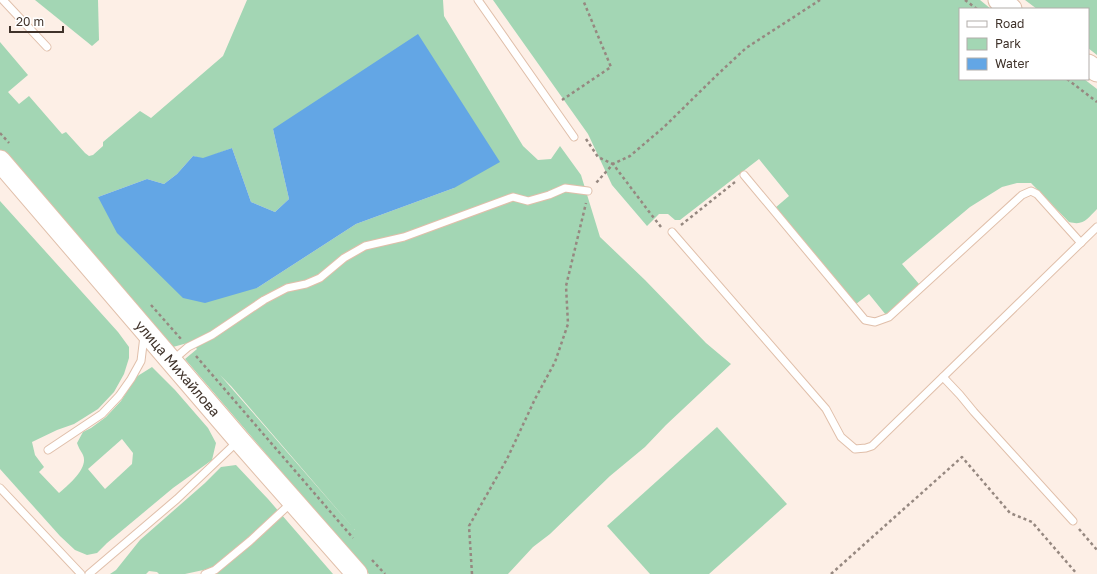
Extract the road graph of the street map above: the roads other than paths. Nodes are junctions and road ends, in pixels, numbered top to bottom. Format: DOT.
graph roads {
  1 [pos="3,0"];
  2 [pos="478,0"];
  3 [pos="999,0"];
  4 [pos="1010,8"];
  5 [pos="47,47"];
  6 [pos="574,137"];
  7 [pos="0,162"];
  8 [pos="744,175"];
  9 [pos="588,191"];
  10 [pos="1097,227"];
  11 [pos="672,232"];
  12 [pos="1081,243"];
  13 [pos="145,330"];
  14 [pos="172,361"];
  15 [pos="943,377"];
  16 [pos="239,440"];
  17 [pos="48,450"];
  18 [pos="0,488"];
  19 [pos="293,501"];
  20 [pos="1073,521"];
  21 [pos="354,572"];
  22 [pos="81,574"];
  23 [pos="89,574"];
  24 [pos="205,574"];
  1 -- 5 [label="lane"];
  2 -- 6 [label="lane"];
  3 -- 4 [label="street"];
  7 -- 13 [label="street, улица Михайлова"];
  8 -- 12 [label="lane"];
  9 -- 14 [label="lane"];
  10 -- 12 [label="lane"];
  11 -- 15 [label="lane"];
  12 -- 15 [label="lane"];
  13 -- 14 [label="street, улица Михайлова"];
  13 -- 17 [label="lane"];
  14 -- 16 [label="street, улица Михайлова"];
  15 -- 20 [label="lane"];
  16 -- 19 [label="street, улица Михайлова"];
  16 -- 23 [label="lane"];
  18 -- 22 [label="lane"];
  19 -- 21 [label="street, улица Михайлова"];
  19 -- 24 [label="lane"];
}
